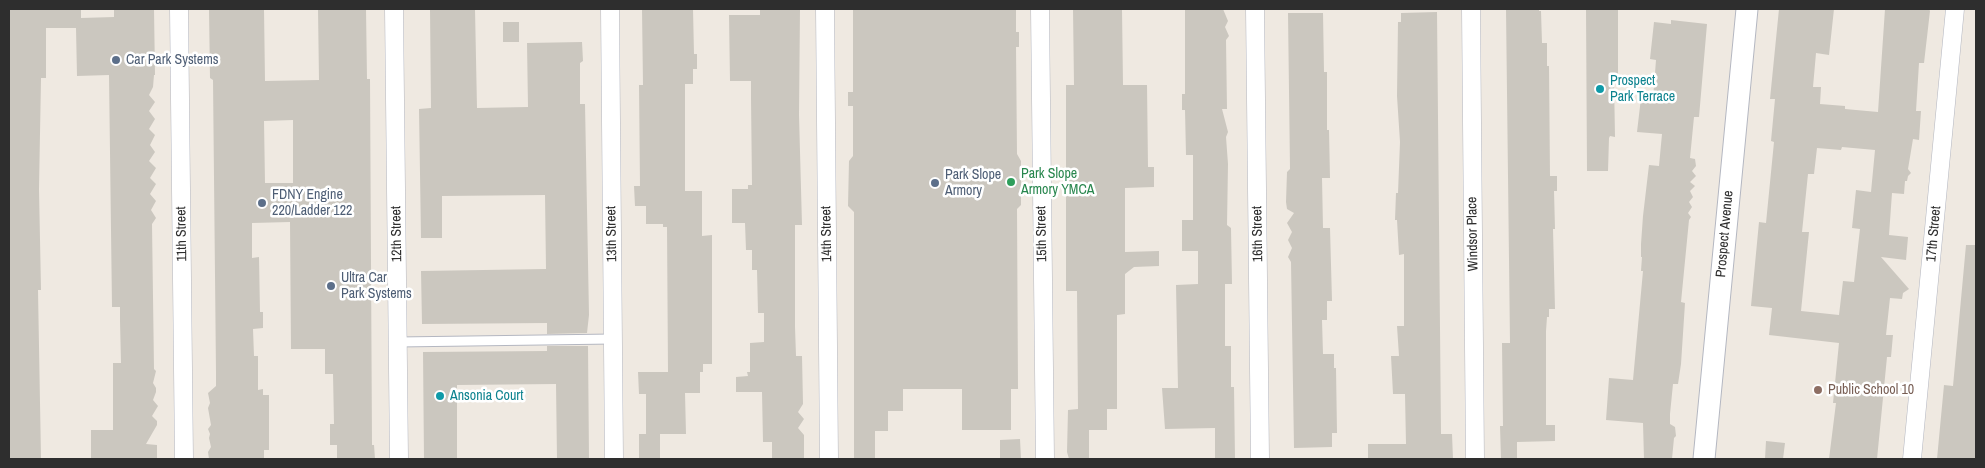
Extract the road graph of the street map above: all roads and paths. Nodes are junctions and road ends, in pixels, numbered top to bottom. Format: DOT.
graph roads {
  1 [pos="179,9"];
  2 [pos="394,9"];
  3 [pos="610,9"];
  4 [pos="825,9"];
  5 [pos="1040,9"];
  6 [pos="1255,9"];
  7 [pos="1471,9"];
  8 [pos="1746,9"];
  9 [pos="1955,9"];
  10 [pos="613,339"];
  11 [pos="398,342"];
  12 [pos="184,459"];
  13 [pos="399,459"];
  14 [pos="614,459"];
  15 [pos="830,459"];
  16 [pos="1044,459"];
  17 [pos="1260,459"];
  18 [pos="1475,459"];
  19 [pos="1704,459"];
  20 [pos="1912,459"];
  1 -- 12 [label="street, 11th Street"];
  2 -- 11 [label="street, 12th Street"];
  3 -- 10 [label="street, 13th Street"];
  4 -- 15 [label="street, 14th Street"];
  5 -- 16 [label="street, 15th Street"];
  6 -- 17 [label="street, 16th Street"];
  7 -- 18 [label="street, Windsor Place"];
  8 -- 19 [label="street, Prospect Avenue"];
  9 -- 20 [label="street, 17th Street"];
  10 -- 11 [label="lane"];
  10 -- 14 [label="street, 13th Street"];
  11 -- 13 [label="street, 12th Street"];
}
